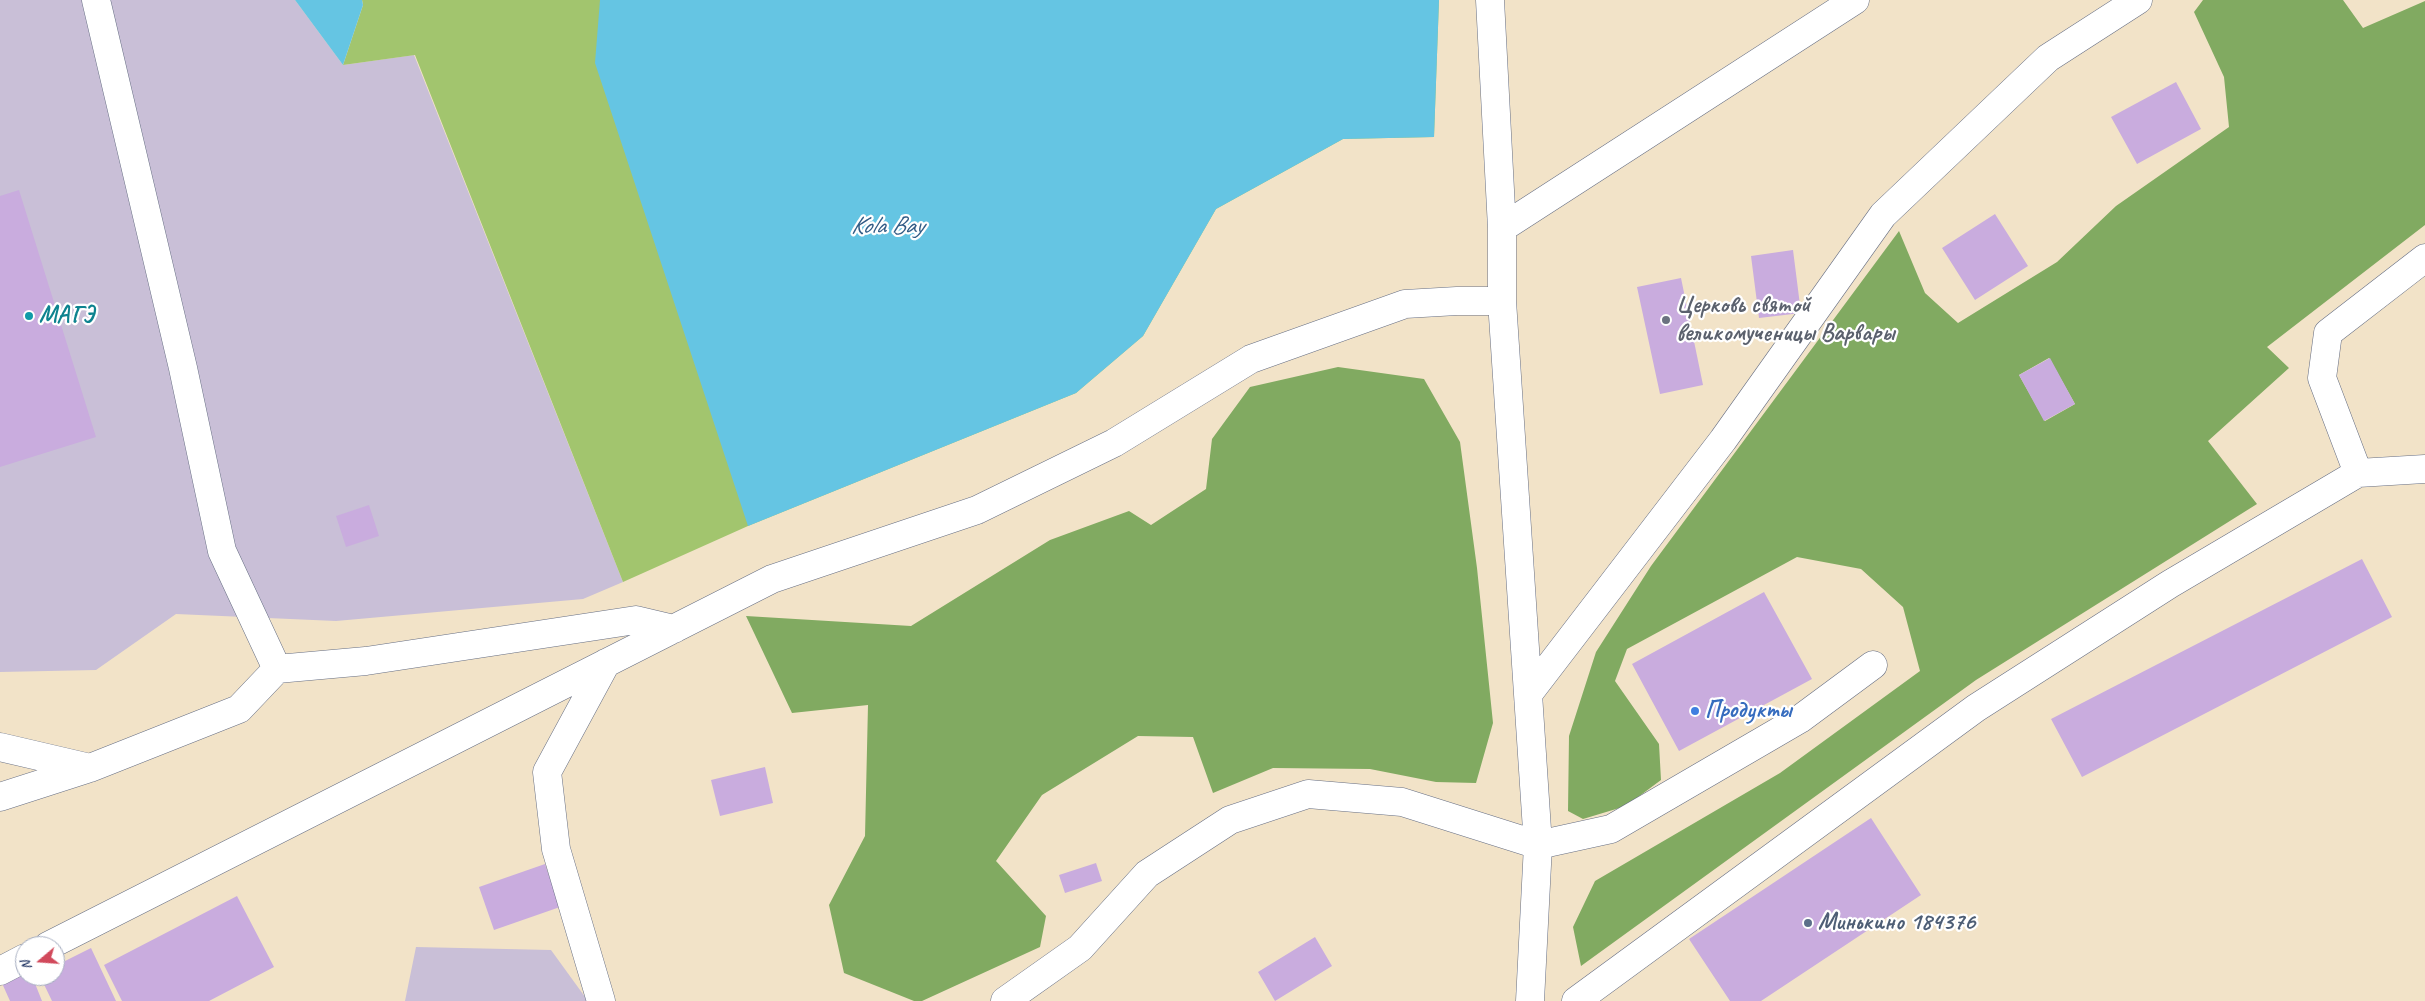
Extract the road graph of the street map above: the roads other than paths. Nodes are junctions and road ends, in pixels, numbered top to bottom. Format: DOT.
graph roads {
  1 [pos="96,0"];
  2 [pos="1490,0"];
  3 [pos="1854,0"];
  4 [pos="2138,0"];
  5 [pos="1502,228"];
  6 [pos="2425,258"];
  7 [pos="1502,301"];
  8 [pos="2425,468"];
  9 [pos="2358,473"];
  10 [pos="674,629"];
  11 [pos="606,663"];
  12 [pos="1873,665"];
  13 [pos="277,669"];
  14 [pos="1529,693"];
  15 [pos="0,747"];
  16 [pos="90,768"];
  17 [pos="0,797"];
  18 [pos="1538,845"];
  19 [pos="65,937"];
  20 [pos="15,963"];
  21 [pos="0,970"];
  22 [pos="602,1001"];
  23 [pos="1005,1001"];
  24 [pos="1530,1001"];
  25 [pos="1576,1001"];
  1 -- 13 [label="street"];
  2 -- 5 [label="street"];
  3 -- 5 [label="street"];
  4 -- 14 [label="street"];
  5 -- 7 [label="street"];
  6 -- 9 [label="street"];
  7 -- 10 [label="street"];
  7 -- 14 [label="street"];
  8 -- 9 [label="street"];
  9 -- 25 [label="street"];
  10 -- 11 [label="street"];
  10 -- 13 [label="street"];
  11 -- 19 [label="street"];
  11 -- 22 [label="street"];
  12 -- 18 [label="street"];
  13 -- 16 [label="street"];
  14 -- 18 [label="street"];
  15 -- 16 [label="street"];
  16 -- 17 [label="street"];
  18 -- 23 [label="street"];
  18 -- 24 [label="street"];
  20 -- 21 [label="street"];
}
